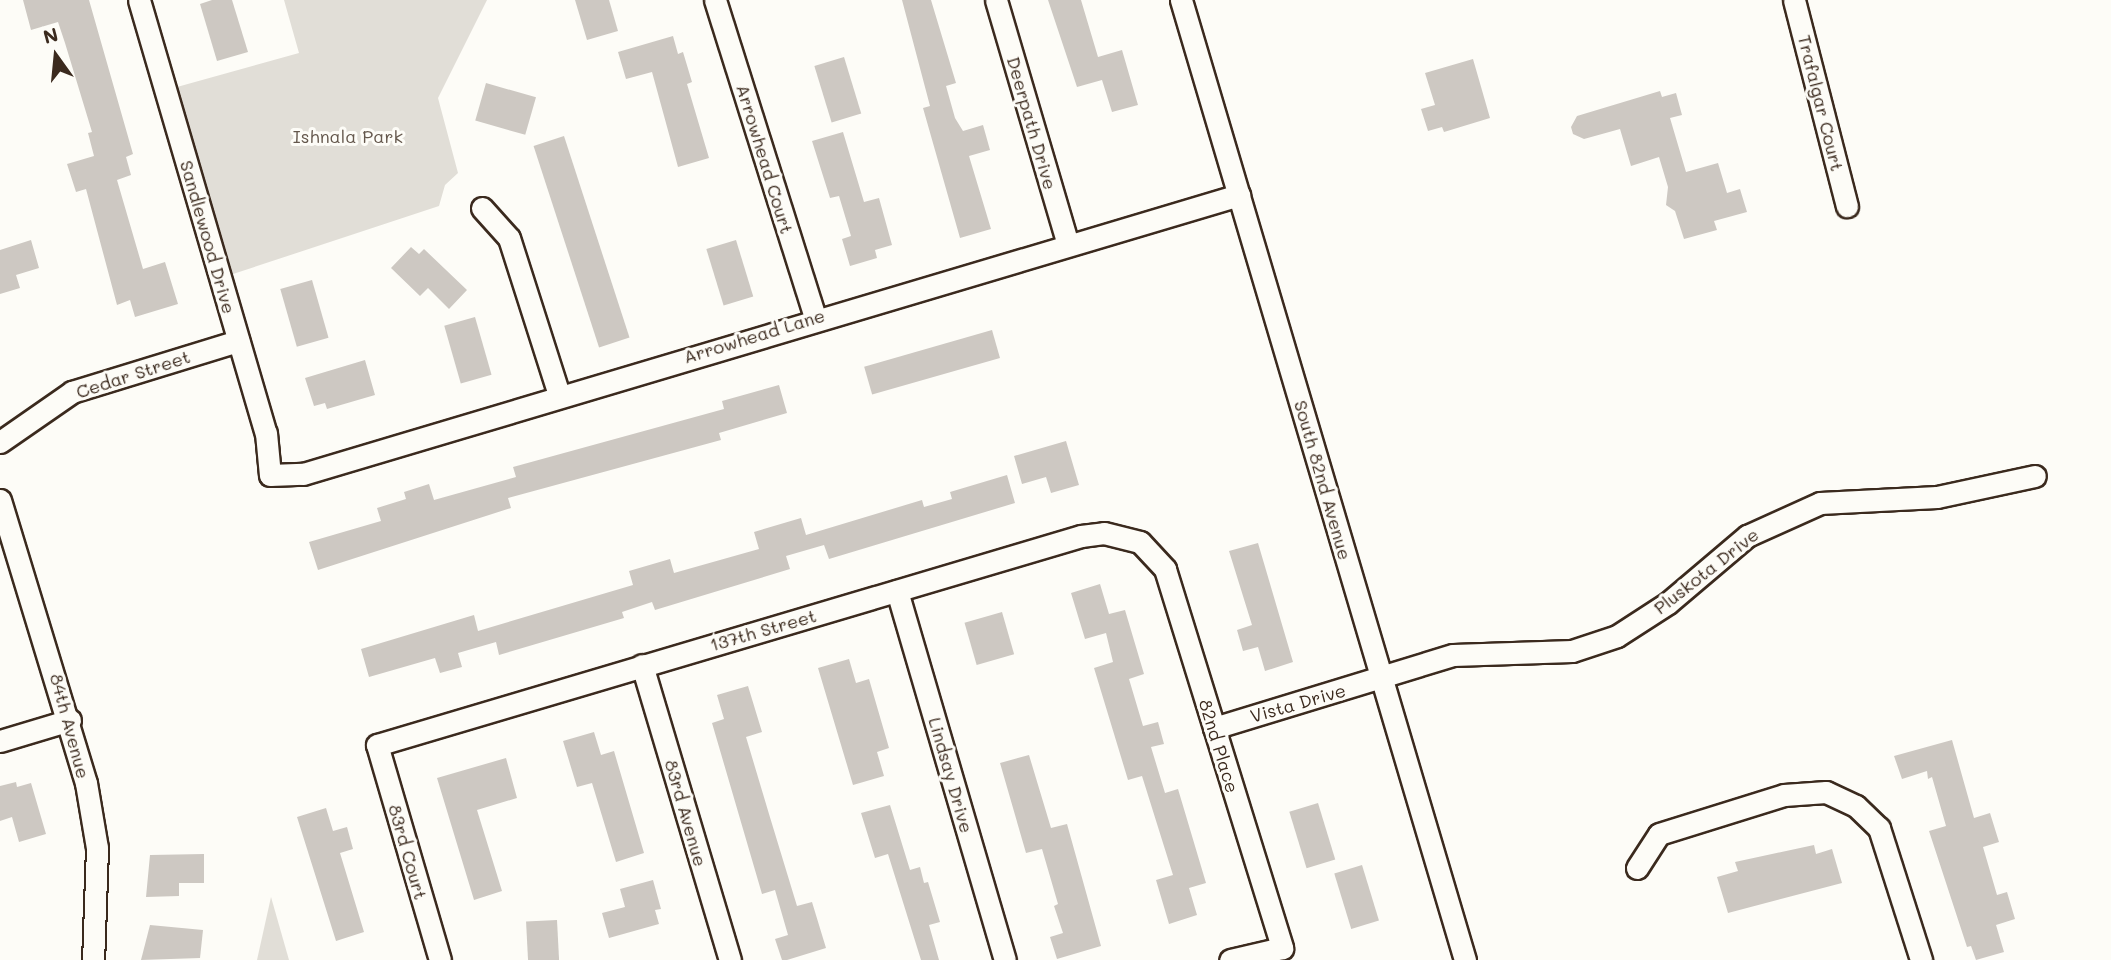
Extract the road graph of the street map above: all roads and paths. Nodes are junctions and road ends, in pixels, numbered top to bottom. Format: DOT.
graph roads {
  1 [pos="139,0"];
  2 [pos="715,0"];
  3 [pos="996,0"];
  4 [pos="1181,0"];
  5 [pos="1794,0"];
  6 [pos="1238,195"];
  7 [pos="1847,206"];
  8 [pos="482,208"];
  9 [pos="1068,245"];
  10 [pos="815,318"];
  11 [pos="238,341"];
  12 [pos="559,395"];
  13 [pos="0,442"];
  14 [pos="270,475"];
  15 [pos="2035,476"];
  16 [pos="0,500"];
  17 [pos="1150,549"];
  18 [pos="897,591"];
  19 [pos="642,665"];
  20 [pos="1382,679"];
  21 [pos="70,720"];
  22 [pos="1214,728"];
  23 [pos="0,741"];
  24 [pos="377,745"];
  25 [pos="1637,868"];
  26 [pos="93,960"];
  27 [pos="440,960"];
  28 [pos="730,960"];
  29 [pos="1005,960"];
  30 [pos="1230,960"];
  31 [pos="1465,960"];
  32 [pos="1921,960"];
  1 -- 11 [label="street, Sandlewood Drive"];
  2 -- 10 [label="street, Arrowhead Court"];
  3 -- 9 [label="street, Deerpath Drive"];
  4 -- 6 [label="street, South 82nd Avenue"];
  5 -- 7 [label="street, Trafalgar Court"];
  6 -- 9 [label="street, Arrowhead Lane"];
  6 -- 20 [label="street, South 82nd Avenue"];
  8 -- 12 [label="street"];
  9 -- 10 [label="street, Arrowhead Lane"];
  10 -- 12 [label="street, Arrowhead Lane"];
  11 -- 13 [label="street, Cedar Street"];
  11 -- 14 [label="street, Sandlewood Drive"];
  12 -- 14 [label="street, Arrowhead Lane"];
  15 -- 20 [label="street, Pluskota Drive"];
  16 -- 21 [label="street, 84th Avenue"];
  17 -- 18 [label="street, 137th Street"];
  17 -- 22 [label="street, 82nd Place"];
  18 -- 19 [label="street, 137th Street"];
  18 -- 29 [label="street, Lindsay Drive"];
  19 -- 24 [label="street, 137th Street"];
  19 -- 28 [label="street, 83rd Avenue"];
  20 -- 22 [label="street, Vista Drive"];
  20 -- 31 [label="street, South 82nd Avenue"];
  21 -- 23 [label="street"];
  21 -- 26 [label="street, 84th Avenue"];
  22 -- 30 [label="street, 82nd Place"];
  24 -- 27 [label="street, 83rd Court"];
  25 -- 32 [label="street"];
}
